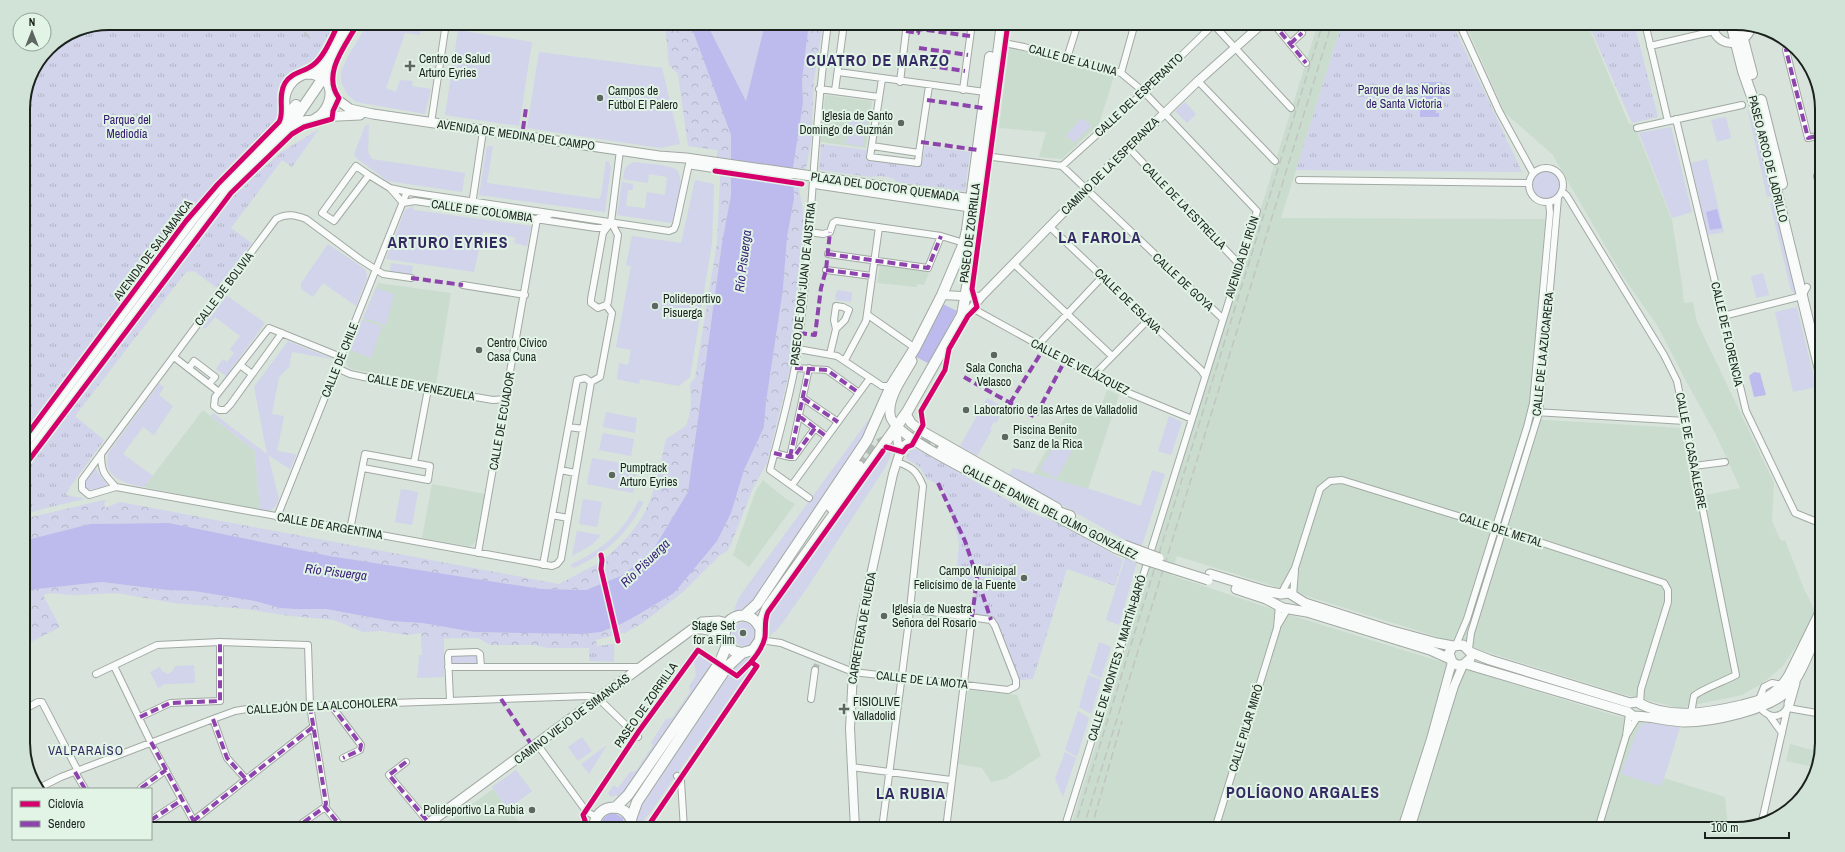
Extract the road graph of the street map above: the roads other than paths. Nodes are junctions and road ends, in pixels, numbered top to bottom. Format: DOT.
graph roads {
  1 [pos="342,30"];
  2 [pos="350,30"];
  3 [pos="445,30"];
  4 [pos="827,30"];
  5 [pos="843,30"];
  6 [pos="906,30"];
  7 [pos="971,30"];
  8 [pos="994,30"];
  9 [pos="1001,30"];
  10 [pos="1076,30"];
  11 [pos="1133,30"];
  12 [pos="1208,30"];
  13 [pos="1219,30"];
  14 [pos="1256,30"];
  15 [pos="1279,30"];
  16 [pos="1462,30"];
  17 [pos="1646,30"];
  18 [pos="1708,30"];
  19 [pos="1713,30"];
  20 [pos="1734,30"];
  21 [pos="1739,30"];
  22 [pos="1750,32"];
  23 [pos="1302,33"];
  24 [pos="1739,41"];
  25 [pos="999,42"];
  26 [pos="1290,44"];
  27 [pos="1650,46"];
  28 [pos="1234,48"];
  29 [pos="1788,49"];
  30 [pos="330,53"];
  31 [pos="1068,58"];
  32 [pos="1306,63"];
  33 [pos="838,72"];
  34 [pos="1121,73"];
  35 [pos="299,76"];
  36 [pos="320,77"];
  37 [pos="882,79"];
  38 [pos="1198,81"];
  39 [pos="900,82"];
  40 [pos="929,86"];
  41 [pos="819,89"];
  42 [pos="963,90"];
  43 [pos="835,91"];
  44 [pos="985,92"];
  45 [pos="1144,92"];
  46 [pos="331,95"];
  47 [pos="879,97"];
  48 [pos="1742,105"];
  49 [pos="1291,108"];
  50 [pos="373,114"];
  51 [pos="1163,114"];
  52 [pos="292,117"];
  53 [pos="317,117"];
  54 [pos="1676,119"];
  55 [pos="307,121"];
  56 [pos="1668,121"];
  57 [pos="431,123"];
  58 [pos="1638,128"];
  59 [pos="483,131"];
  60 [pos="1815,136"];
  61 [pos="275,143"];
  62 [pos="872,146"];
  63 [pos="1128,147"];
  64 [pos="620,150"];
  65 [pos="919,153"];
  66 [pos="659,156"];
  67 [pos="985,156"];
  68 [pos="1275,161"];
  69 [pos="689,164"];
  70 [pos="716,166"];
  71 [pos="1062,166"];
  72 [pos="1533,173"];
  73 [pos="369,175"];
  74 [pos="814,180"];
  75 [pos="1299,180"];
  76 [pos="1528,183"];
  77 [pos="390,188"];
  78 [pos="1085,189"];
  79 [pos="1562,191"];
  80 [pos="410,192"];
  81 [pos="1558,198"];
  82 [pos="472,201"];
  83 [pos="1549,202"];
  84 [pos="403,203"];
  85 [pos="973,203"];
  86 [pos="471,209"];
  87 [pos="1257,211"];
  88 [pos="561,214"];
  89 [pos="537,219"];
  90 [pos="611,222"];
  91 [pos="561,223"];
  92 [pos="628,225"];
  93 [pos="1049,226"];
  94 [pos="878,227"];
  95 [pos="809,232"];
  96 [pos="618,235"];
  97 [pos="941,236"];
  98 [pos="964,243"];
  99 [pos="828,254"];
  100 [pos="874,261"];
  101 [pos="1014,264"];
  102 [pos="1240,264"];
  103 [pos="376,269"];
  104 [pos="826,270"];
  105 [pos="872,276"];
  106 [pos="1103,276"];
  107 [pos="411,278"];
  108 [pos="463,285"];
  109 [pos="1804,291"];
  110 [pos="525,295"];
  111 [pos="942,295"];
  112 [pos="966,296"];
  113 [pos="981,297"];
  114 [pos="606,305"];
  115 [pos="972,308"];
  116 [pos="868,315"];
  117 [pos="962,315"];
  118 [pos="1068,315"];
  119 [pos="1723,316"];
  120 [pos="1222,318"];
  121 [pos="1148,320"];
  122 [pos="928,321"];
  123 [pos="836,329"];
  124 [pos="1815,331"];
  125 [pos="282,333"];
  126 [pos="1037,346"];
  127 [pos="915,348"];
  128 [pos="798,349"];
  129 [pos="830,354"];
  130 [pos="1112,356"];
  131 [pos="174,357"];
  132 [pos="341,357"];
  133 [pos="845,360"];
  134 [pos="240,365"];
  135 [pos="336,368"];
  136 [pos="795,368"];
  137 [pos="809,368"];
  138 [pos="252,374"];
  139 [pos="1094,375"];
  140 [pos="1205,376"];
  141 [pos="870,378"];
  142 [pos="591,382"];
  143 [pos="891,386"];
  144 [pos="428,389"];
  145 [pos="219,392"];
  146 [pos="859,393"];
  147 [pos="803,398"];
  148 [pos="506,400"];
  149 [pos="1531,412"];
  150 [pos="1539,413"];
  151 [pos="906,414"];
  152 [pos="799,416"];
  153 [pos="1192,419"];
  154 [pos="1685,421"];
  155 [pos="838,422"];
  156 [pos="569,427"];
  157 [pos="896,427"];
  158 [pos="815,428"];
  159 [pos="583,429"];
  160 [pos="30,437"];
  161 [pos="827,437"];
  162 [pos="913,439"];
  163 [pos="942,450"];
  164 [pos="774,453"];
  165 [pos="30,454"];
  166 [pos="102,454"];
  167 [pos="790,457"];
  168 [pos="898,458"];
  169 [pos="1724,462"];
  170 [pos="414,463"];
  171 [pos="859,466"];
  172 [pos="1694,466"];
  173 [pos="363,468"];
  174 [pos="561,470"];
  175 [pos="575,473"];
  176 [pos="792,485"];
  177 [pos="116,487"];
  178 [pos="809,498"];
  179 [pos="552,515"];
  180 [pos="1070,516"];
  181 [pos="277,517"];
  182 [pos="568,518"];
  183 [pos="1815,521"];
  184 [pos="1495,528"];
  185 [pos="350,530"];
  186 [pos="1503,530"];
  187 [pos="1116,545"];
  188 [pos="478,553"];
  189 [pos="544,565"];
  190 [pos="1295,568"];
  191 [pos="1209,577"];
  192 [pos="1281,594"];
  193 [pos="1293,596"];
  194 [pos="1284,606"];
  195 [pos="910,609"];
  196 [pos="749,612"];
  197 [pos="972,617"];
  198 [pos="1815,623"];
  199 [pos="725,628"];
  200 [pos="760,628"];
  201 [pos="1276,628"];
  202 [pos="1815,639"];
  203 [pos="760,640"];
  204 [pos="220,642"];
  205 [pos="727,645"];
  206 [pos="1455,646"];
  207 [pos="1470,650"];
  208 [pos="742,653"];
  209 [pos="1451,661"];
  210 [pos="817,664"];
  211 [pos="1465,664"];
  212 [pos="114,666"];
  213 [pos="481,667"];
  214 [pos="448,668"];
  215 [pos="641,668"];
  216 [pos="853,672"];
  217 [pos="96,674"];
  218 [pos="901,677"];
  219 [pos="1796,680"];
  220 [pos="963,684"];
  221 [pos="1785,688"];
  222 [pos="598,698"];
  223 [pos="811,699"];
  224 [pos="450,700"];
  225 [pos="1760,704"];
  226 [pos="331,705"];
  227 [pos="30,706"];
  228 [pos="310,706"];
  229 [pos="1788,708"];
  230 [pos="1635,709"];
  231 [pos="1690,713"];
  232 [pos="1815,713"];
  233 [pos="1768,715"];
  234 [pos="140,718"];
  235 [pos="213,719"];
  236 [pos="313,727"];
  237 [pos="1782,733"];
  238 [pos="1626,736"];
  239 [pos="638,737"];
  240 [pos="151,742"];
  241 [pos="537,744"];
  242 [pos="343,758"];
  243 [pos="406,762"];
  244 [pos="851,767"];
  245 [pos="166,770"];
  246 [pos="76,772"];
  247 [pos="890,772"];
  248 [pos="677,776"];
  249 [pos="245,778"];
  250 [pos="951,780"];
  251 [pos="43,787"];
  252 [pos="84,788"];
  253 [pos="141,788"];
  254 [pos="182,800"];
  255 [pos="325,807"];
  256 [pos="615,808"];
  257 [pos="596,817"];
  258 [pos="1763,817"];
  259 [pos="152,819"];
  260 [pos="193,821"];
  261 [pos="304,822"];
  262 [pos="337,822"];
  263 [pos="428,822"];
  264 [pos="430,822"];
  265 [pos="595,822"];
  266 [pos="630,822"];
  267 [pos="632,822"];
  268 [pos="684,822"];
  269 [pos="855,822"];
  270 [pos="883,822"];
  271 [pos="947,822"];
  272 [pos="1066,822"];
  273 [pos="1217,822"];
  274 [pos="1404,822"];
  275 [pos="1412,822"];
  276 [pos="1600,822"];
  1 -- 30 [label="main road, AVENIDA DE SALAMANCA"];
  2 -- 36 [label="main road, AVENIDA DE SALAMANCA"];
  3 -- 57 [label="street"];
  4 -- 41 [label="street, PASEO DE DON JUAN DE AUSTRIA"];
  5 -- 33 [label="street"];
  6 -- 39 [label="street"];
  7 -- 42 [label="street"];
  8 -- 44 [label="main road, PASEO DE ZORRILLA"];
  9 -- 25 [label="main road, PASEO DE ZORRILLA"];
  10 -- 31 [label="street"];
  11 -- 34 [label="street"];
  12 -- 45 [label="street, CALLE DEL ESPERANTO"];
  13 -- 28 [label="street"];
  14 -- 28 [label="street, CAMINO DE LA ESPERANZA"];
  15 -- 26 [label="street"];
  16 -- 72 [label="street"];
  17 -- 27 [label="street"];
  18 -- 27 [label="street"];
  19 -- 24 [label="street"];
  20 -- 24 [label="main road, PASEO ARCO DE LADRILLO"];
  21 -- 24 [label="main road, PASEO ARCO DE LADRILLO"];
  22 -- 24 [label="street"];
  23 -- 26 [label="street"];
  24 -- 109 [label="main road, PASEO ARCO DE LADRILLO"];
  25 -- 31 [label="street, CALLE DE LA LUNA"];
  25 -- 67 [label="main road, PASEO DE ZORRILLA"];
  26 -- 32 [label="street"];
  27 -- 56 [label="street"];
  28 -- 38 [label="street, CAMINO DE LA ESPERANZA"];
  28 -- 49 [label="street"];
  29 -- 60 [label="street"];
  30 -- 35 [label="main road"];
  30 -- 36 [label="main road, AVENIDA DE SALAMANCA"];
  31 -- 34 [label="street, CALLE DE LA LUNA"];
  33 -- 37 [label="street"];
  33 -- 43 [label="street"];
  34 -- 45 [label="street, CALLE DE LA LUNA"];
  35 -- 36 [label="main road"];
  35 -- 52 [label="main road"];
  36 -- 46 [label="main road"];
  36 -- 52 [label="main road, AVENIDA DE SALAMANCA"];
  37 -- 39 [label="street"];
  37 -- 47 [label="street"];
  38 -- 51 [label="street, CAMINO DE LA ESPERANZA"];
  38 -- 68 [label="street"];
  39 -- 40 [label="street"];
  40 -- 42 [label="street"];
  40 -- 65 [label="street"];
  41 -- 43 [label="street"];
  41 -- 74 [label="street, PASEO DE DON JUAN DE AUSTRIA"];
  42 -- 44 [label="street"];
  43 -- 47 [label="street"];
  44 -- 85 [label="main road, PASEO DE ZORRILLA"];
  45 -- 51 [label="street, CALLE DE LA LUNA"];
  45 -- 71 [label="street, CALLE DEL ESPERANTO"];
  46 -- 50 [label="main road, AVENIDA DE MEDINA DEL CAMPO"];
  46 -- 53 [label="main road"];
  47 -- 62 [label="street"];
  48 -- 54 [label="street"];
  50 -- 53 [label="main road, AVENIDA DE MEDINA DEL CAMPO"];
  50 -- 57 [label="main road, AVENIDA DE MEDINA DEL CAMPO"];
  51 -- 63 [label="street, CAMINO DE LA ESPERANZA"];
  51 -- 87 [label="street, CALLE DE LA LUNA"];
  52 -- 55 [label="main road"];
  52 -- 61 [label="main road, AVENIDA DE SALAMANCA"];
  52 -- 160 [label="main road, AVENIDA DE SALAMANCA"];
  53 -- 55 [label="main road, AVENIDA DE MEDINA DEL CAMPO"];
  54 -- 56 [label="street"];
  54 -- 119 [label="street, CALLE DE FLORENCIA"];
  55 -- 61 [label="main road"];
  56 -- 58 [label="street"];
  57 -- 59 [label="main road, AVENIDA DE MEDINA DEL CAMPO"];
  59 -- 64 [label="main road, AVENIDA DE MEDINA DEL CAMPO"];
  59 -- 82 [label="street"];
  61 -- 165 [label="main road, AVENIDA DE SALAMANCA"];
  62 -- 65 [label="street"];
  62 -- 65 [label="street"];
  63 -- 78 [label="street, CAMINO DE LA ESPERANZA"];
  63 -- 102 [label="street, CALLE DE LA ESTRELLA"];
  64 -- 66 [label="main road, AVENIDA DE MEDINA DEL CAMPO"];
  64 -- 90 [label="street"];
  66 -- 69 [label="main road, AVENIDA DE MEDINA DEL CAMPO"];
  66 -- 70 [label="main road, AVENIDA DE MEDINA DEL CAMPO"];
  67 -- 71 [label="street"];
  67 -- 85 [label="main road, PASEO DE ZORRILLA"];
  69 -- 70 [label="main road, AVENIDA DE MEDINA DEL CAMPO"];
  69 -- 92 [label="street, CALLE DE COLOMBIA"];
  70 -- 74 [label="main road, PLAZA DEL DOCTOR QUEMADA"];
  71 -- 78 [label="street, CALLE DE GOYA"];
  72 -- 76 [label="street"];
  72 -- 79 [label="street"];
  73 -- 73 [label="street, CALLE DE COLOMBIA"];
  73 -- 77 [label="street, CALLE DE COLOMBIA"];
  74 -- 85 [label="main road, PLAZA DEL DOCTOR QUEMADA"];
  74 -- 95 [label="street, PASEO DE DON JUAN DE AUSTRIA"];
  75 -- 76 [label="street"];
  76 -- 83 [label="street"];
  77 -- 80 [label="street, CALLE DE COLOMBIA"];
  77 -- 84 [label="street, CALLE DE COLOMBIA"];
  78 -- 93 [label="street, CAMINO DE LA ESPERANZA"];
  78 -- 120 [label="street, CALLE DE GOYA"];
  79 -- 81 [label="street"];
  79 -- 154 [label="street, CALLE DE CASA ALEGRE"];
  80 -- 82 [label="street, CALLE DE COLOMBIA"];
  80 -- 84 [label="street"];
  81 -- 83 [label="street"];
  81 -- 150 [label="street, CALLE DE LA AZUCARERA"];
  82 -- 86 [label="street"];
  82 -- 88 [label="street, CALLE DE COLOMBIA"];
  83 -- 149 [label="street, CALLE DE LA AZUCARERA"];
  84 -- 86 [label="street, CALLE DE COLOMBIA"];
  84 -- 103 [label="street, CALLE DE CHILE"];
  85 -- 98 [label="main road, PASEO DE ZORRILLA"];
  85 -- 112 [label="main road, PASEO DE ZORRILLA"];
  86 -- 89 [label="street, CALLE DE COLOMBIA"];
  87 -- 102 [label="street, AVENIDA DE IRÚN"];
  88 -- 89 [label="street"];
  88 -- 90 [label="street, CALLE DE COLOMBIA"];
  88 -- 91 [label="street"];
  89 -- 91 [label="street, CALLE DE COLOMBIA"];
  89 -- 110 [label="street, CALLE DE ECUADOR"];
  90 -- 91 [label="street, CALLE DE COLOMBIA"];
  90 -- 92 [label="street, CALLE DE COLOMBIA"];
  90 -- 96 [label="street"];
  90 -- 114 [label="street"];
  92 -- 96 [label="street"];
  93 -- 101 [label="street, CAMINO DE LA ESPERANZA"];
  93 -- 106 [label="street, CALLE DE ESLAVA"];
  94 -- 95 [label="street"];
  94 -- 97 [label="street"];
  94 -- 100 [label="street"];
  95 -- 128 [label="street, PASEO DE DON JUAN DE AUSTRIA"];
  96 -- 114 [label="street"];
  97 -- 98 [label="street"];
  97 -- 100 [label="street"];
  98 -- 111 [label="main road, PASEO DE ZORRILLA"];
  99 -- 100 [label="street"];
  100 -- 105 [label="street"];
  101 -- 113 [label="street, CAMINO DE LA ESPERANZA"];
  101 -- 118 [label="street"];
  102 -- 120 [label="street, AVENIDA DE IRÚN"];
  103 -- 107 [label="street"];
  103 -- 131 [label="street, CALLE DE BOLIVIA"];
  103 -- 132 [label="street, CALLE DE CHILE"];
  104 -- 105 [label="street"];
  105 -- 116 [label="street"];
  106 -- 118 [label="street"];
  106 -- 121 [label="street, CALLE DE ESLAVA"];
  108 -- 110 [label="street"];
  109 -- 119 [label="street"];
  109 -- 124 [label="main road, PASEO ARCO DE LADRILLO"];
  110 -- 148 [label="street, CALLE DE ECUADOR"];
  111 -- 112 [label="street, PASEO DE ZORRILLA"];
  111 -- 122 [label="main road, PASEO DE ZORRILLA"];
  112 -- 113 [label="street, PASEO DE ZORRILLA"];
  112 -- 117 [label="main road, PASEO DE ZORRILLA"];
  113 -- 115 [label="street, CAMINO DE LA ESPERANZA"];
  114 -- 142 [label="street"];
  115 -- 117 [label="street, CAMINO DE LA ESPERANZA"];
  115 -- 126 [label="street, CALLE DE VELÁZQUEZ"];
  116 -- 127 [label="street"];
  116 -- 133 [label="street"];
  117 -- 151 [label="main road, PASEO DE ZORRILLA"];
  118 -- 126 [label="street"];
  118 -- 130 [label="street"];
  119 -- 183 [label="street, CALLE DE FLORENCIA"];
  120 -- 140 [label="street, AVENIDA DE IRÚN"];
  121 -- 130 [label="street"];
  121 -- 140 [label="street, CALLE DE ESLAVA"];
  122 -- 127 [label="main road, PASEO DE ZORRILLA"];
  122 -- 157 [label="main road, PASEO DE ZORRILLA"];
  123 -- 129 [label="street"];
  125 -- 132 [label="street"];
  125 -- 134 [label="street"];
  125 -- 138 [label="street"];
  126 -- 139 [label="street, CALLE DE VELÁZQUEZ"];
  127 -- 143 [label="main road, PASEO DE ZORRILLA"];
  128 -- 129 [label="street"];
  128 -- 136 [label="street, PASEO DE DON JUAN DE AUSTRIA"];
  129 -- 133 [label="street"];
  130 -- 139 [label="street"];
  131 -- 145 [label="street"];
  131 -- 166 [label="street, CALLE DE BOLIVIA"];
  132 -- 135 [label="street, CALLE DE CHILE"];
  133 -- 141 [label="street"];
  134 -- 138 [label="street"];
  134 -- 145 [label="street"];
  135 -- 144 [label="street, CALLE DE VENEZUELA"];
  135 -- 181 [label="street, CALLE DE CHILE"];
  136 -- 137 [label="street"];
  136 -- 164 [label="street, PASEO DE DON JUAN DE AUSTRIA"];
  137 -- 146 [label="street"];
  137 -- 147 [label="street"];
  138 -- 145 [label="street"];
  139 -- 153 [label="street, CALLE DE VELÁZQUEZ"];
  140 -- 153 [label="street, AVENIDA DE IRÚN"];
  141 -- 143 [label="street"];
  141 -- 146 [label="street"];
  142 -- 156 [label="street"];
  142 -- 159 [label="street"];
  143 -- 196 [label="main road, PASEO DE ZORRILLA"];
  144 -- 148 [label="street, CALLE DE VENEZUELA"];
  144 -- 170 [label="street"];
  146 -- 155 [label="street"];
  147 -- 152 [label="street"];
  147 -- 155 [label="street"];
  148 -- 188 [label="street, CALLE DE ECUADOR"];
  149 -- 150 [label="street"];
  149 -- 184 [label="street, CALLE DE LA AZUCARERA"];
  150 -- 154 [label="street"];
  150 -- 186 [label="street, CALLE DE LA AZUCARERA"];
  151 -- 157 [label="main road, PASEO DE ZORRILLA"];
  151 -- 180 [label="main road, CALLE DE DANIEL DEL OLMO GONZÁLEZ"];
  152 -- 158 [label="street"];
  152 -- 167 [label="street"];
  153 -- 272 [label="street, CALLE DE MONTES Y MARTÍN-BARÓ"];
  154 -- 172 [label="street, CALLE DE CASA ALEGRE"];
  155 -- 161 [label="street"];
  156 -- 159 [label="street"];
  156 -- 174 [label="street"];
  157 -- 162 [label="main road, CALLE DE DANIEL DEL OLMO GONZÁLEZ"];
  157 -- 168 [label="street, CARRETERA DE RUEDA"];
  157 -- 200 [label="main road, PASEO DE ZORRILLA"];
  158 -- 161 [label="street"];
  158 -- 167 [label="street"];
  159 -- 175 [label="street"];
  161 -- 176 [label="street"];
  162 -- 168 [label="street, CARRETERA DE RUEDA"];
  162 -- 187 [label="main road, CALLE DE DANIEL DEL OLMO GONZÁLEZ"];
  163 -- 180 [label="main road"];
  164 -- 167 [label="street"];
  164 -- 176 [label="street, PASEO DE DON JUAN DE AUSTRIA"];
  166 -- 177 [label="street"];
  166 -- 177 [label="street, CALLE DE BOLIVIA"];
  168 -- 195 [label="street"];
  168 -- 216 [label="street, CARRETERA DE RUEDA"];
  169 -- 172 [label="street"];
  170 -- 173 [label="street"];
  170 -- 173 [label="street"];
  171 -- 196 [label="main road"];
  172 -- 231 [label="street, CALLE DE CASA ALEGRE"];
  173 -- 185 [label="street"];
  174 -- 175 [label="street"];
  174 -- 179 [label="street"];
  175 -- 182 [label="street"];
  176 -- 178 [label="street"];
  177 -- 181 [label="street, CALLE DE ARGENTINA"];
  179 -- 182 [label="street"];
  179 -- 189 [label="street"];
  180 -- 187 [label="main road, CALLE DE DANIEL DEL OLMO GONZÁLEZ"];
  181 -- 185 [label="street, CALLE DE ARGENTINA"];
  182 -- 189 [label="street"];
  184 -- 186 [label="street, CALLE DEL METAL"];
  184 -- 190 [label="street, CALLE DEL METAL"];
  184 -- 206 [label="street, CALLE DE LA AZUCARERA"];
  185 -- 188 [label="street, CALLE DE ARGENTINA"];
  186 -- 207 [label="street, CALLE DE LA AZUCARERA"];
  186 -- 230 [label="street, CALLE DEL METAL"];
  187 -- 191 [label="main road, CALLE DE DANIEL DEL OLMO GONZÁLEZ, bridge"];
  188 -- 189 [label="street, CALLE DE ARGENTINA"];
  190 -- 192 [label="street"];
  190 -- 193 [label="street"];
  191 -- 192 [label="main road, CALLE DE DANIEL DEL OLMO GONZÁLEZ"];
  191 -- 194 [label="main road, CALLE DE DANIEL DEL OLMO GONZÁLEZ"];
  192 -- 193 [label="main road, CALLE DE DANIEL DEL OLMO GONZÁLEZ"];
  192 -- 194 [label="main road"];
  193 -- 194 [label="main road"];
  193 -- 206 [label="main road, CALLE DE DANIEL DEL OLMO GONZÁLEZ"];
  194 -- 201 [label="street, CALLE PILAR MIRÓ"];
  194 -- 201 [label="street, CALLE PILAR MIRÓ"];
  194 -- 209 [label="main road, CALLE DE DANIEL DEL OLMO GONZÁLEZ"];
  195 -- 197 [label="street"];
  195 -- 218 [label="street"];
  196 -- 199 [label="main road"];
  196 -- 200 [label="main road"];
  197 -- 220 [label="street"];
  197 -- 220 [label="street, CALLE DE LA MOTA"];
  198 -- 221 [label="main road"];
  199 -- 205 [label="main road"];
  199 -- 215 [label="main road, CAMINO VIEJO DE SIMANCAS"];
  200 -- 203 [label="main road, PASEO DE ZORRILLA"];
  201 -- 273 [label="street, CALLE PILAR MIRÓ"];
  202 -- 219 [label="main road"];
  203 -- 208 [label="main road"];
  203 -- 210 [label="street, CALLE DE LA MOTA"];
  204 -- 212 [label="street"];
  204 -- 228 [label="street"];
  204 -- 234 [label="street"];
  205 -- 208 [label="main road"];
  205 -- 256 [label="main road"];
  206 -- 207 [label="main road, CALLE DE DANIEL DEL OLMO GONZÁLEZ"];
  206 -- 209 [label="main road"];
  207 -- 211 [label="main road"];
  207 -- 230 [label="main road, CALLE DE DANIEL DEL OLMO GONZÁLEZ"];
  208 -- 267 [label="main road"];
  209 -- 211 [label="main road, CALLE DE DANIEL DEL OLMO GONZÁLEZ"];
  209 -- 274 [label="street"];
  210 -- 216 [label="street, CALLE DE LA MOTA"];
  210 -- 223 [label="street"];
  211 -- 230 [label="main road, CALLE DE DANIEL DEL OLMO GONZÁLEZ"];
  211 -- 275 [label="street"];
  212 -- 217 [label="street"];
  212 -- 234 [label="street"];
  213 -- 214 [label="street"];
  213 -- 214 [label="street"];
  213 -- 215 [label="street"];
  214 -- 224 [label="street"];
  215 -- 222 [label="main road, CAMINO VIEJO DE SIMANCAS"];
  216 -- 218 [label="street, CALLE DE LA MOTA"];
  216 -- 244 [label="street, CARRETERA DE RUEDA"];
  218 -- 220 [label="street, CALLE DE LA MOTA"];
  218 -- 247 [label="street"];
  219 -- 221 [label="main road"];
  219 -- 229 [label="main road"];
  220 -- 250 [label="street"];
  221 -- 225 [label="main road, CALLE DE DANIEL DEL OLMO GONZÁLEZ"];
  221 -- 225 [label="street"];
  221 -- 229 [label="street"];
  222 -- 224 [label="street, CALLEJÓN DE LA ALCOHOLERA"];
  222 -- 239 [label="street"];
  222 -- 241 [label="main road, CAMINO VIEJO DE SIMANCAS"];
  224 -- 226 [label="street, CALLEJÓN DE LA ALCOHOLERA"];
  225 -- 230 [label="main road, CALLE DE DANIEL DEL OLMO GONZÁLEZ"];
  225 -- 231 [label="main road, CALLE DE DANIEL DEL OLMO GONZÁLEZ"];
  225 -- 233 [label="street"];
  226 -- 228 [label="street, CALLEJÓN DE LA ALCOHOLERA"];
  226 -- 242 [label="street"];
  227 -- 246 [label="street"];
  228 -- 235 [label="street, CALLEJÓN DE LA ALCOHOLERA"];
  228 -- 236 [label="street"];
  229 -- 232 [label="street"];
  229 -- 233 [label="street"];
  229 -- 237 [label="street"];
  230 -- 231 [label="main road, CALLE DE DANIEL DEL OLMO GONZÁLEZ"];
  230 -- 238 [label="street"];
  230 -- 238 [label="street"];
  233 -- 237 [label="street"];
  234 -- 240 [label="street"];
  235 -- 240 [label="street, CALLEJÓN DE LA ALCOHOLERA"];
  235 -- 249 [label="street"];
  236 -- 249 [label="street"];
  236 -- 255 [label="street"];
  237 -- 258 [label="street"];
  238 -- 276 [label="street"];
  240 -- 245 [label="street"];
  240 -- 246 [label="street, CALLEJÓN DE LA ALCOHOLERA"];
  241 -- 257 [label="street"];
  241 -- 264 [label="main road, CAMINO VIEJO DE SIMANCAS"];
  243 -- 263 [label="street"];
  244 -- 247 [label="street"];
  244 -- 269 [label="street, CARRETERA DE RUEDA"];
  245 -- 253 [label="street"];
  245 -- 254 [label="street"];
  246 -- 251 [label="street, CALLEJÓN DE LA ALCOHOLERA"];
  246 -- 252 [label="street"];
  247 -- 250 [label="street"];
  247 -- 270 [label="street"];
  248 -- 268 [label="street"];
  249 -- 260 [label="street"];
  250 -- 271 [label="street"];
  254 -- 259 [label="street"];
  254 -- 260 [label="street"];
  255 -- 261 [label="street"];
  255 -- 262 [label="street"];
  256 -- 257 [label="main road"];
  256 -- 266 [label="main road"];
  257 -- 265 [label="main road"];
}
